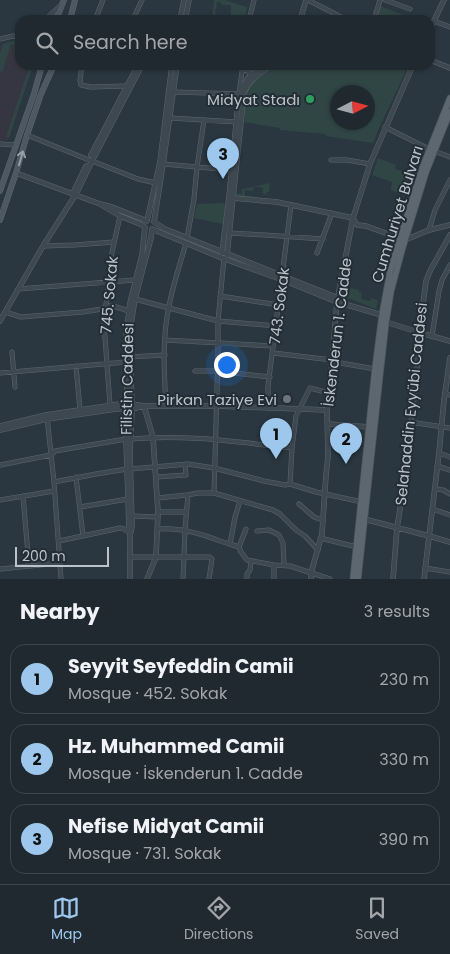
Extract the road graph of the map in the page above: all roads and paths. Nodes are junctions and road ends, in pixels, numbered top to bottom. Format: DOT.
graph roads {
  1 [pos="76,0"];
  2 [pos="103,0"];
  3 [pos="142,0"];
  4 [pos="184,0"];
  5 [pos="188,0"];
  6 [pos="254,0"];
  7 [pos="307,0"];
  8 [pos="380,0"];
  9 [pos="385,0"];
  10 [pos="444,0"];
  11 [pos="64,2"];
  12 [pos="410,9"];
  13 [pos="50,15"];
  14 [pos="58,15"];
  15 [pos="72,15"];
  16 [pos="97,15"];
  17 [pos="135,15"];
  18 [pos="181,15"];
  19 [pos="186,15"];
  20 [pos="250,15"];
  21 [pos="302,15"];
  22 [pos="338,15"];
  23 [pos="376,15"];
  24 [pos="435,19"];
  25 [pos="435,21"];
  26 [pos="450,27"];
  27 [pos="13,36"];
  28 [pos="0,38"];
  29 [pos="435,62"];
  30 [pos="450,68"];
  31 [pos="41,70"];
  32 [pos="52,70"];
  33 [pos="81,70"];
  34 [pos="135,70"];
  35 [pos="139,70"];
  36 [pos="171,70"];
  37 [pos="176,70"];
  38 [pos="242,70"];
  39 [pos="246,70"];
  40 [pos="257,70"];
  41 [pos="264,70"];
  42 [pos="411,70"];
  43 [pos="251,74"];
  44 [pos="126,86"];
  45 [pos="174,92"];
  46 [pos="239,94"];
  47 [pos="450,98"];
  48 [pos="450,112"];
  49 [pos="170,118"];
  50 [pos="204,120"];
  51 [pos="237,122"];
  52 [pos="385,127"];
  53 [pos="27,135"];
  54 [pos="0,144"];
  55 [pos="16,146"];
  56 [pos="432,150"];
  57 [pos="450,157"];
  58 [pos="90,160"];
  59 [pos="330,160"];
  60 [pos="163,164"];
  61 [pos="370,164"];
  62 [pos="197,167"];
  63 [pos="232,170"];
  64 [pos="16,173"];
  65 [pos="450,180"];
  66 [pos="156,183"];
  67 [pos="0,190"];
  68 [pos="74,194"];
  69 [pos="233,198"];
  70 [pos="100,204"];
  71 [pos="291,205"];
  72 [pos="332,213"];
  73 [pos="120,216"];
  74 [pos="353,218"];
  75 [pos="0,220"];
  76 [pos="147,221"];
  77 [pos="154,222"];
  78 [pos="450,225"];
  79 [pos="145,227"];
  80 [pos="152,229"];
  81 [pos="429,230"];
  82 [pos="229,233"];
  83 [pos="450,235"];
  84 [pos="287,236"];
  85 [pos="322,239"];
  86 [pos="403,239"];
  87 [pos="186,240"];
  88 [pos="114,242"];
  89 [pos="43,246"];
  90 [pos="317,253"];
  91 [pos="224,256"];
  92 [pos="450,265"];
  93 [pos="283,278"];
  94 [pos="135,280"];
  95 [pos="109,283"];
  96 [pos="18,289"];
  97 [pos="220,296"];
  98 [pos="135,299"];
  99 [pos="338,300"];
  100 [pos="279,305"];
  101 [pos="106,306"];
  102 [pos="168,307"];
  103 [pos="129,311"];
  104 [pos="5,312"];
  105 [pos="382,315"];
  106 [pos="0,321"];
  107 [pos="218,321"];
  108 [pos="386,322"];
  109 [pos="276,326"];
  110 [pos="422,333"];
  111 [pos="432,336"];
  112 [pos="165,340"];
  113 [pos="450,341"];
  114 [pos="218,343"];
  115 [pos="273,346"];
  116 [pos="12,352"];
  117 [pos="273,353"];
  118 [pos="165,355"];
  119 [pos="450,358"];
  120 [pos="128,359"];
  121 [pos="332,360"];
  122 [pos="107,364"];
  123 [pos="76,366"];
  124 [pos="375,369"];
  125 [pos="195,371"];
  126 [pos="217,371"];
  127 [pos="13,372"];
  128 [pos="0,373"];
  129 [pos="270,377"];
  130 [pos="16,387"];
  131 [pos="329,393"];
  132 [pos="447,394"];
  133 [pos="110,405"];
  134 [pos="129,406"];
  135 [pos="144,406"];
  136 [pos="166,406"];
  137 [pos="216,406"];
  138 [pos="268,408"];
  139 [pos="300,409"];
  140 [pos="80,410"];
  141 [pos="327,410"];
  142 [pos="47,417"];
  143 [pos="410,422"];
  144 [pos="328,424"];
  145 [pos="441,426"];
  146 [pos="369,427"];
  147 [pos="0,428"];
  148 [pos="450,428"];
  149 [pos="153,437"];
  150 [pos="128,439"];
  151 [pos="215,440"];
  152 [pos="292,448"];
  153 [pos="439,453"];
  154 [pos="51,455"];
  155 [pos="450,457"];
  156 [pos="185,464"];
  157 [pos="0,465"];
  158 [pos="437,466"];
  159 [pos="156,467"];
  160 [pos="214,468"];
  161 [pos="129,469"];
  162 [pos="450,470"];
  163 [pos="76,477"];
  164 [pos="156,477"];
  165 [pos="54,482"];
  166 [pos="290,484"];
  167 [pos="435,489"];
  168 [pos="54,491"];
  169 [pos="214,494"];
  170 [pos="324,494"];
  171 [pos="450,494"];
  172 [pos="188,495"];
  173 [pos="23,496"];
  174 [pos="158,498"];
  175 [pos="0,500"];
  176 [pos="128,500"];
  177 [pos="240,502"];
  178 [pos="362,502"];
  179 [pos="300,504"];
  180 [pos="80,507"];
  181 [pos="432,509"];
  182 [pos="186,512"];
  183 [pos="158,514"];
  184 [pos="450,515"];
  185 [pos="132,516"];
  186 [pos="322,520"];
  187 [pos="364,520"];
  188 [pos="246,528"];
  189 [pos="397,528"];
  190 [pos="158,529"];
  191 [pos="185,530"];
  192 [pos="257,530"];
  193 [pos="130,533"];
  194 [pos="83,536"];
  195 [pos="429,536"];
  196 [pos="320,538"];
  197 [pos="59,541"];
  198 [pos="450,542"];
  199 [pos="230,544"];
  200 [pos="239,547"];
  201 [pos="357,547"];
  202 [pos="318,550"];
  203 [pos="156,556"];
  204 [pos="130,557"];
  205 [pos="183,558"];
  206 [pos="250,561"];
  207 [pos="60,563"];
  208 [pos="274,565"];
  209 [pos="284,565"];
  210 [pos="29,566"];
  211 [pos="425,568"];
  212 [pos="0,569"];
  213 [pos="450,572"];
  214 [pos="311,576"];
  215 [pos="61,579"];
  216 [pos="130,579"];
  217 [pos="147,579"];
  218 [pos="183,579"];
  219 [pos="209,579"];
  220 [pos="247,579"];
  221 [pos="274,579"];
  222 [pos="330,579"];
  223 [pos="353,579"];
  224 [pos="358,579"];
  225 [pos="392,579"];
  226 [pos="424,579"];
  1 -- 15 [label="main road"];
  2 -- 16 [label="street"];
  3 -- 17 [label="street"];
  4 -- 18 [label="street"];
  5 -- 19 [label="street"];
  6 -- 20 [label="street"];
  7 -- 21 [label="street"];
  7 -- 22 [label="street"];
  8 -- 23 [label="street"];
  9 -- 12 [label="street"];
  10 -- 24 [label="street"];
  11 -- 13 [label="street"];
  11 -- 14 [label="main road"];
  25 -- 26 [label="street"];
  27 -- 28 [label="street"];
  29 -- 30 [label="street"];
  31 -- 55 [label="main road"];
  32 -- 53 [label="main road"];
  33 -- 44 [label="street"];
  34 -- 44 [label="street"];
  35 -- 58 [label="street"];
  36 -- 66 [label="street"];
  37 -- 45 [label="street"];
  38 -- 46 [label="street"];
  39 -- 43 [label="street"];
  40 -- 43 [label="street"];
  41 -- 69 [label="street"];
  42 -- 52 [label="street, İskenderun 1. Cadde"];
  43 -- 46 [label="street"];
  44 -- 58 [label="street"];
  45 -- 46 [label="street"];
  45 -- 49 [label="street"];
  46 -- 51 [label="street"];
  47 -- 56 [label="main road, Cumhuriyet Bulvarı"];
  48 -- 56 [label="main road, Cumhuriyet Bulvarı"];
  49 -- 50 [label="street"];
  49 -- 60 [label="street"];
  50 -- 51 [label="street"];
  50 -- 62 [label="street"];
  51 -- 63 [label="street"];
  52 -- 56 [label="street"];
  52 -- 61 [label="street, İskenderun 1. Cadde"];
  53 -- 58 [label="street"];
  64 -- 53 [label="main road, one-way"];
  54 -- 55 [label="street"];
  55 -- 67 [label="main road"];
  56 -- 57 [label="street"];
  56 -- 86 [label="main road, Cumhuriyet Bulvarı"];
  58 -- 66 [label="street"];
  58 -- 68 [label="street"];
  59 -- 61 [label="street"];
  60 -- 62 [label="street"];
  60 -- 77 [label="street"];
  61 -- 74 [label="street, İskenderun 1. Cadde"];
  62 -- 63 [label="street"];
  62 -- 87 [label="street"];
  63 -- 91 [label="street"];
  64 -- 68 [label="street"];
  64 -- 75 [label="main road"];
  65 -- 81 [label="street"];
  66 -- 76 [label="street"];
  68 -- 70 [label="street"];
  68 -- 89 [label="street"];
  69 -- 71 [label="street"];
  69 -- 82 [label="street"];
  70 -- 73 [label="street"];
  70 -- 76 [label="street"];
  71 -- 72 [label="street"];
  71 -- 84 [label="street, 743. Sokak"];
  72 -- 74 [label="street"];
  72 -- 85 [label="street"];
  73 -- 79 [label="street"];
  73 -- 88 [label="street, 745. Sokak"];
  74 -- 86 [label="street"];
  74 -- 99 [label="street, İskenderun 1. Cadde"];
  76 -- 77 [label="street"];
  76 -- 79 [label="street"];
  77 -- 80 [label="street"];
  77 -- 87 [label="street"];
  78 -- 81 [label="street"];
  79 -- 80 [label="street"];
  79 -- 94 [label="street, Filistin Caddesi"];
  80 -- 87 [label="street"];
  80 -- 98 [label="street, Filistin Caddesi"];
  81 -- 86 [label="street"];
  82 -- 84 [label="street"];
  82 -- 91 [label="street"];
  83 -- 110 [label="street, Selahaddin Eyyübi Caddesi"];
  84 -- 85 [label="street"];
  84 -- 93 [label="street, 743. Sokak"];
  85 -- 90 [label="street"];
  86 -- 105 [label="main road, Cumhuriyet Bulvarı"];
  86 -- 108 [label="main road, Cumhuriyet Bulvarı"];
  87 -- 91 [label="street"];
  87 -- 102 [label="street"];
  88 -- 89 [label="street"];
  88 -- 95 [label="street, 745. Sokak"];
  89 -- 96 [label="street"];
  91 -- 93 [label="street"];
  91 -- 97 [label="street"];
  92 -- 111 [label="street"];
  93 -- 99 [label="street"];
  93 -- 100 [label="street, 743. Sokak"];
  94 -- 95 [label="street"];
  94 -- 103 [label="street, Filistin Caddesi"];
  95 -- 96 [label="street"];
  95 -- 101 [label="street, 745. Sokak"];
  96 -- 104 [label="street"];
  97 -- 100 [label="street"];
  97 -- 107 [label="street"];
  98 -- 102 [label="street"];
  98 -- 120 [label="street, Filistin Caddesi"];
  99 -- 105 [label="street"];
  99 -- 121 [label="street, İskenderun 1. Cadde"];
  100 -- 109 [label="street, 743. Sokak"];
  101 -- 103 [label="street"];
  101 -- 104 [label="street"];
  101 -- 122 [label="street, 745. Sokak"];
  102 -- 107 [label="street"];
  102 -- 112 [label="street"];
  103 -- 120 [label="street, Filistin Caddesi"];
  104 -- 106 [label="street"];
  105 -- 124 [label="main road, Cumhuriyet Bulvarı"];
  107 -- 109 [label="street"];
  107 -- 114 [label="street"];
  108 -- 110 [label="street"];
  108 -- 187 [label="main road, Cumhuriyet Bulvarı"];
  109 -- 115 [label="street, 743. Sokak"];
  110 -- 111 [label="street"];
  110 -- 143 [label="street, Selahaddin Eyyübi Caddesi"];
  111 -- 113 [label="street"];
  112 -- 114 [label="street"];
  112 -- 118 [label="street"];
  114 -- 115 [label="street"];
  114 -- 126 [label="street"];
  115 -- 117 [label="street, 743. Sokak"];
  116 -- 127 [label="street"];
  117 -- 121 [label="street"];
  117 -- 129 [label="street, 743. Sokak"];
  118 -- 120 [label="street"];
  118 -- 136 [label="street"];
  119 -- 132 [label="street"];
  120 -- 122 [label="street"];
  120 -- 134 [label="street, Filistin Caddesi"];
  121 -- 124 [label="street"];
  121 -- 131 [label="street, İskenderun 1. Cadde"];
  122 -- 123 [label="street"];
  122 -- 133 [label="street, 745. Sokak"];
  123 -- 127 [label="street"];
  123 -- 140 [label="street"];
  124 -- 146 [label="main road, Cumhuriyet Bulvarı"];
  125 -- 126 [label="street"];
  126 -- 129 [label="street"];
  126 -- 137 [label="street"];
  127 -- 128 [label="street"];
  127 -- 130 [label="street"];
  129 -- 138 [label="street, 743. Sokak"];
  131 -- 139 [label="street"];
  131 -- 141 [label="street, İskenderun 1. Cadde"];
  132 -- 145 [label="street"];
  133 -- 134 [label="street"];
  133 -- 140 [label="street"];
  134 -- 135 [label="street"];
  134 -- 142 [label="street"];
  134 -- 150 [label="street, Filistin Caddesi"];
  135 -- 136 [label="street"];
  135 -- 149 [label="street"];
  136 -- 137 [label="street"];
  137 -- 138 [label="street"];
  137 -- 151 [label="street"];
  138 -- 139 [label="street"];
  139 -- 141 [label="street"];
  139 -- 152 [label="street"];
  140 -- 142 [label="street"];
  141 -- 144 [label="street, İskenderun 1. Cadde"];
  142 -- 147 [label="street"];
  142 -- 154 [label="street"];
  143 -- 145 [label="street"];
  143 -- 189 [label="street, Selahaddin Eyyübi Caddesi"];
  144 -- 146 [label="street"];
  144 -- 170 [label="street, İskenderun 1. Cadde"];
  145 -- 148 [label="street"];
  145 -- 153 [label="street"];
  146 -- 178 [label="main road, Cumhuriyet Bulvarı"];
  149 -- 150 [label="street"];
  149 -- 151 [label="street"];
  149 -- 159 [label="street"];
  150 -- 154 [label="street"];
  150 -- 161 [label="street, Filistin Caddesi"];
  151 -- 152 [label="street"];
  151 -- 160 [label="street"];
  152 -- 166 [label="street"];
  153 -- 155 [label="street"];
  153 -- 158 [label="street"];
  154 -- 157 [label="street"];
  154 -- 165 [label="street"];
  156 -- 159 [label="street"];
  156 -- 160 [label="street"];
  156 -- 164 [label="street"];
  158 -- 162 [label="street"];
  158 -- 167 [label="street"];
  159 -- 161 [label="street"];
  159 -- 164 [label="street"];
  160 -- 166 [label="street"];
  160 -- 169 [label="street"];
  161 -- 163 [label="street"];
  161 -- 176 [label="street, Filistin Caddesi"];
  161 -- 185 [label="street, Filistin Caddesi"];
  163 -- 165 [label="street"];
  163 -- 180 [label="street"];
  164 -- 174 [label="street"];
  165 -- 168 [label="street"];
  166 -- 170 [label="street"];
  167 -- 171 [label="street"];
  167 -- 181 [label="street"];
  168 -- 173 [label="street"];
  168 -- 197 [label="street"];
  169 -- 172 [label="street"];
  169 -- 177 [label="street"];
  170 -- 178 [label="street"];
  170 -- 186 [label="street, İskenderun 1. Cadde"];
  172 -- 174 [label="street"];
  172 -- 182 [label="street"];
  173 -- 175 [label="street"];
  173 -- 210 [label="street"];
  174 -- 183 [label="street"];
  176 -- 180 [label="street"];
  176 -- 193 [label="street, Filistin Caddesi"];
  177 -- 199 [label="street"];
  177 -- 202 [label="street"];
  178 -- 201 [label="main road, Cumhuriyet Bulvarı"];
  179 -- 186 [label="street"];
  180 -- 194 [label="street"];
  181 -- 184 [label="street"];
  181 -- 195 [label="street"];
  182 -- 183 [label="street"];
  182 -- 191 [label="street"];
  183 -- 185 [label="street"];
  183 -- 190 [label="street"];
  185 -- 193 [label="street, Filistin Caddesi"];
  186 -- 196 [label="street, İskenderun 1. Cadde"];
  187 -- 189 [label="street"];
  187 -- 224 [label="main road, Cumhuriyet Bulvarı"];
  188 -- 200 [label="street"];
  189 -- 195 [label="street"];
  189 -- 225 [label="street, Selahaddin Eyyübi Caddesi"];
  190 -- 191 [label="street"];
  190 -- 203 [label="street"];
  191 -- 199 [label="street"];
  191 -- 205 [label="street"];
  192 -- 209 [label="street"];
  193 -- 194 [label="street"];
  193 -- 204 [label="street, Filistin Caddesi"];
  194 -- 197 [label="street"];
  195 -- 198 [label="street"];
  195 -- 211 [label="street"];
  196 -- 201 [label="street"];
  196 -- 202 [label="street, İskenderun 1. Cadde"];
  197 -- 207 [label="street"];
  199 -- 200 [label="street"];
  200 -- 206 [label="street"];
  201 -- 223 [label="main road, Cumhuriyet Bulvarı"];
  202 -- 214 [label="street, İskenderun 1. Cadde"];
  203 -- 204 [label="street"];
  203 -- 205 [label="street"];
  203 -- 217 [label="street"];
  204 -- 216 [label="street, Filistin Caddesi"];
  205 -- 218 [label="street"];
  205 -- 219 [label="street"];
  206 -- 208 [label="street"];
  206 -- 220 [label="street"];
  207 -- 210 [label="street"];
  207 -- 215 [label="street"];
  208 -- 209 [label="street"];
  208 -- 221 [label="street"];
  209 -- 214 [label="street"];
  210 -- 212 [label="street"];
  211 -- 213 [label="street"];
  211 -- 226 [label="street"];
  214 -- 222 [label="street"];
}
